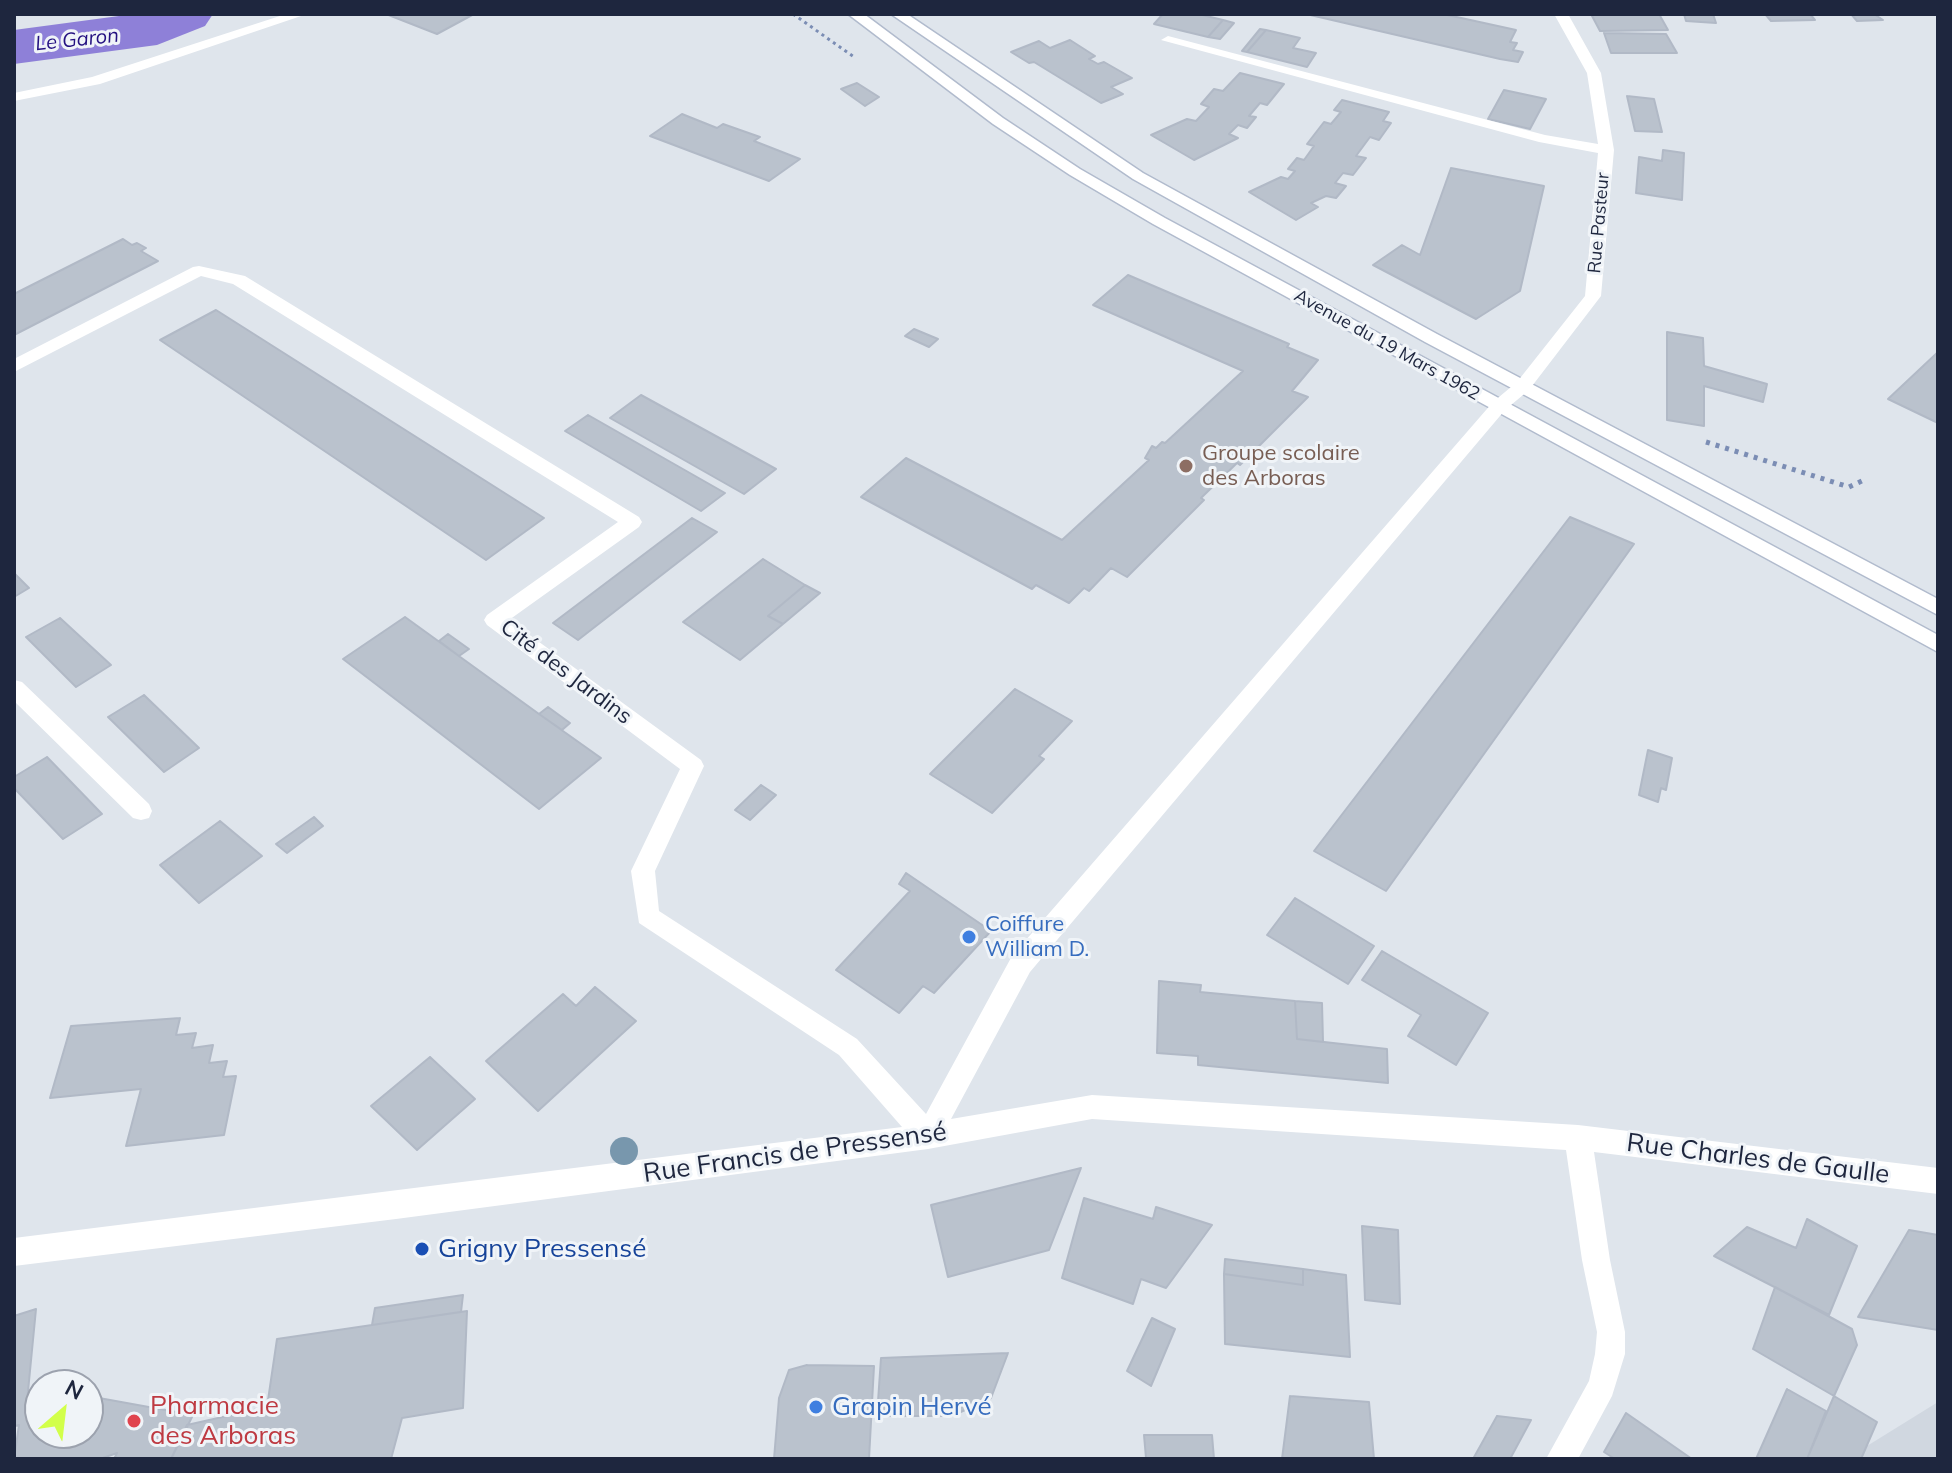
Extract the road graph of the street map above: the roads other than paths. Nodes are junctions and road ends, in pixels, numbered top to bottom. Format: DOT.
graph roads {
  1 [pos="300,14"];
  2 [pos="855,14"];
  3 [pos="898,14"];
  4 [pos="1561,14"];
  5 [pos="1168,40"];
  6 [pos="14,97"];
  7 [pos="1606,150"];
  8 [pos="14,366"];
  9 [pos="1523,386"];
  10 [pos="1499,406"];
  11 [pos="1938,608"];
  12 [pos="1938,644"];
  13 [pos="14,688"];
  14 [pos="141,811"];
  15 [pos="928,1136"];
  16 [pos="1578,1138"];
  17 [pos="1938,1181"];
  18 [pos="14,1252"];
  19 [pos="1561,1459"];
  1 -- 6 [label="street"];
  2 -- 10 [label="street, Avenue du 19 Mars 1962"];
  3 -- 9 [label="street, Avenue du 19 Mars 1962"];
  4 -- 7 [label="street, Rue Pasteur"];
  5 -- 7 [label="street"];
  7 -- 9 [label="street, Rue Pasteur"];
  8 -- 15 [label="street, Cité des Jardins"];
  9 -- 10 [label="street, Rue Pasteur"];
  9 -- 11 [label="street, Avenue du 19 Mars 1962"];
  10 -- 12 [label="street, Avenue du 19 Mars 1962"];
  10 -- 15 [label="street, Rue Pasteur"];
  13 -- 14 [label="street"];
  15 -- 16 [label="street, Rue Francis de Pressensé"];
  15 -- 18 [label="street, Rue Francis de Pressensé"];
  16 -- 17 [label="street, Rue Charles de Gaulle"];
  16 -- 19 [label="street"];
}
